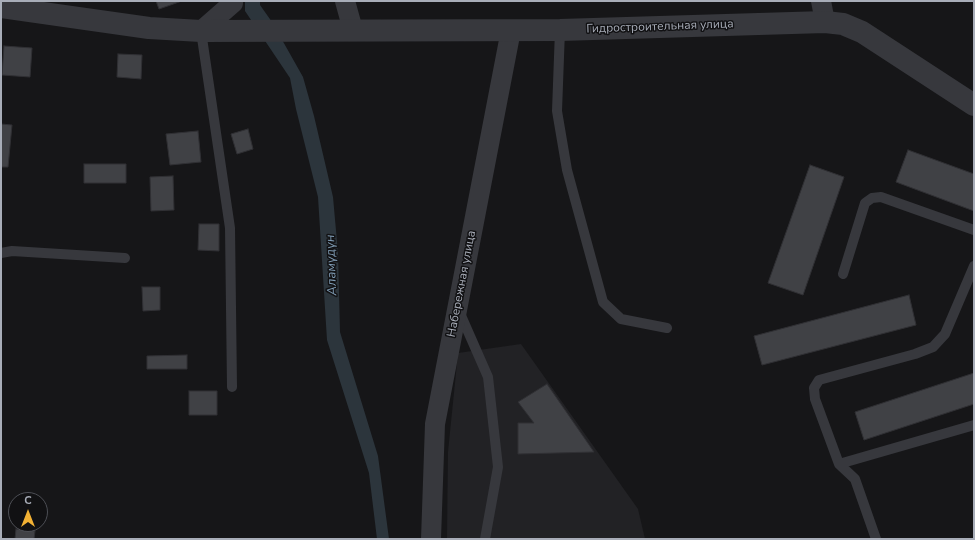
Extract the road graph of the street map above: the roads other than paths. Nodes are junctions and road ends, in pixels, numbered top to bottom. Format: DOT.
graph roads {
  1 [pos="233,1"];
  2 [pos="345,1"];
  3 [pos="1,7"];
  4 [pos="823,11"];
  5 [pos="353,30"];
  6 [pos="511,30"];
  7 [pos="560,30"];
  8 [pos="206,31"];
  9 [pos="974,105"];
  10 [pos="974,230"];
  11 [pos="1,253"];
  12 [pos="125,258"];
  13 [pos="974,266"];
  14 [pos="843,274"];
  15 [pos="458,308"];
  16 [pos="667,328"];
  17 [pos="232,387"];
  18 [pos="974,426"];
  19 [pos="839,464"];
  20 [pos="431,539"];
  21 [pos="485,539"];
  22 [pos="876,539"];
  1 -- 8 [label="street"];
  2 -- 5 [label="street"];
  3 -- 8 [label="street, Гидростроительная улица"];
  4 -- 7 [label="street, Гидростроительная улица"];
  4 -- 9 [label="street, Гидростроительная улица"];
  5 -- 6 [label="street, Гидростроительная улица"];
  5 -- 8 [label="street, Гидростроительная улица"];
  6 -- 7 [label="street, Гидростроительная улица"];
  6 -- 15 [label="street, Набережная улица"];
  7 -- 16 [label="lane"];
  8 -- 17 [label="lane"];
  10 -- 14 [label="lane"];
  11 -- 12 [label="lane"];
  13 -- 19 [label="lane"];
  15 -- 20 [label="street, Набережная улица"];
  15 -- 21 [label="lane"];
  18 -- 19 [label="lane"];
  19 -- 22 [label="lane"];
}
